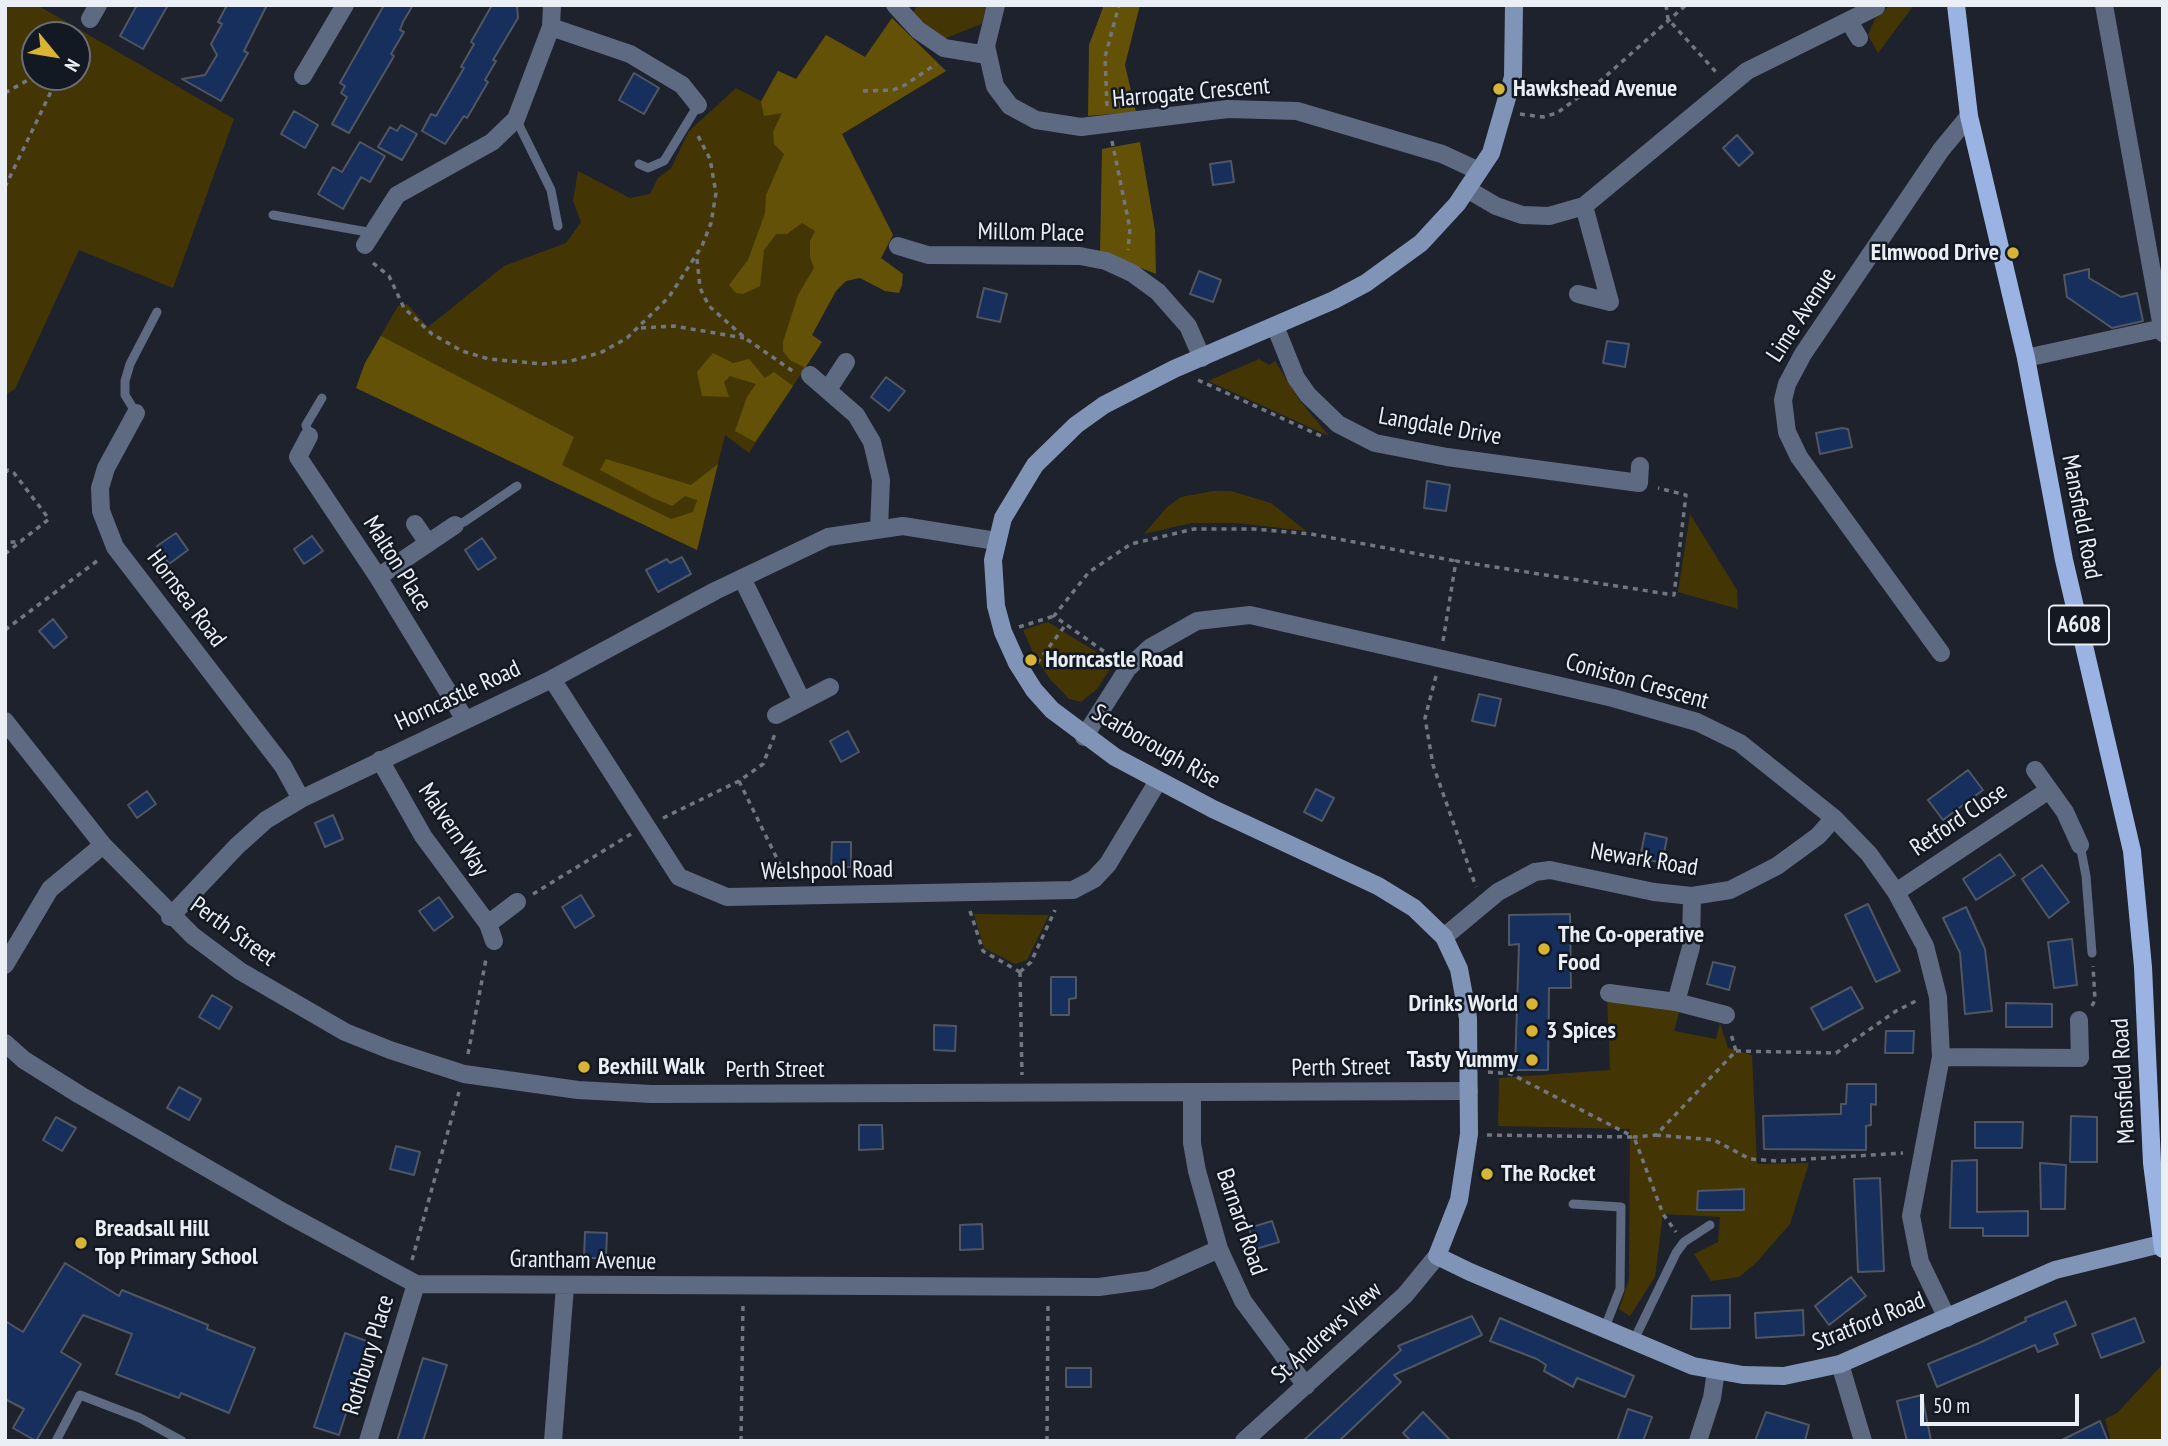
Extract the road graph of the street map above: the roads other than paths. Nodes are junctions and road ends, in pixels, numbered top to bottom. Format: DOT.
graph roads {
  1 [pos="345,5"];
  2 [pos="552,5"];
  3 [pos="894,5"];
  4 [pos="996,5"];
  5 [pos="1514,5"];
  6 [pos="1956,5"];
  7 [pos="2104,5"];
  8 [pos="1876,7"];
  9 [pos="1849,21"];
  10 [pos="551,27"];
  11 [pos="1859,38"];
  12 [pos="987,55"];
  13 [pos="303,76"];
  14 [pos="693,112"];
  15 [pos="1969,116"];
  16 [pos="516,119"];
  17 [pos="639,164"];
  18 [pos="1479,171"];
  19 [pos="1467,189"];
  20 [pos="1584,206"];
  21 [pos="273,215"];
  22 [pos="558,226"];
  23 [pos="369,239"];
  24 [pos="898,246"];
  25 [pos="1578,295"];
  26 [pos="158,312"];
  27 [pos="1275,326"];
  28 [pos="2163,330"];
  29 [pos="1202,358"];
  30 [pos="2026,358"];
  31 [pos="846,362"];
  32 [pos="810,375"];
  33 [pos="829,388"];
  34 [pos="322,398"];
  35 [pos="136,413"];
  36 [pos="309,436"];
  37 [pos="1640,475"];
  38 [pos="517,486"];
  39 [pos="415,524"];
  40 [pos="455,524"];
  41 [pos="880,528"];
  42 [pos="996,541"];
  43 [pos="428,542"];
  44 [pos="378,577"];
  45 [pos="742,578"];
  46 [pos="1941,653"];
  47 [pos="552,679"];
  48 [pos="830,687"];
  49 [pos="802,701"];
  50 [pos="776,715"];
  51 [pos="464,718"];
  52 [pos="5,721"];
  53 [pos="1084,737"];
  54 [pos="380,760"];
  55 [pos="2035,771"];
  56 [pos="1158,780"];
  57 [pos="2049,790"];
  58 [pos="301,799"];
  59 [pos="1834,818"];
  60 [pos="103,845"];
  61 [pos="2080,845"];
  62 [pos="1896,891"];
  63 [pos="1692,896"];
  64 [pos="517,902"];
  65 [pos="170,916"];
  66 [pos="1444,937"];
  67 [pos="2092,953"];
  68 [pos="5,965"];
  69 [pos="1609,993"];
  70 [pos="1676,1002"];
  71 [pos="1726,1015"];
  72 [pos="2079,1020"];
  73 [pos="5,1043"];
  74 [pos="1941,1057"];
  75 [pos="1469,1091"];
  76 [pos="1192,1093"];
  77 [pos="2157,1162"];
  78 [pos="1573,1204"];
  79 [pos="1710,1225"];
  80 [pos="2162,1247"];
  81 [pos="1219,1249"];
  82 [pos="1437,1256"];
  83 [pos="411,1282"];
  84 [pos="565,1286"];
  85 [pos="1947,1318"];
  86 [pos="1604,1330"];
  87 [pos="1633,1342"];
  88 [pos="1840,1364"];
  89 [pos="1716,1371"];
  90 [pos="1306,1386"];
  91 [pos="56,1441"];
  92 [pos="182,1441"];
  93 [pos="368,1441"];
  94 [pos="553,1441"];
  95 [pos="1244,1441"];
  96 [pos="1698,1441"];
  97 [pos="1863,1441"];
  1 -- 13 [label="street"];
  2 -- 10 [label="street"];
  3 -- 12 [label="street"];
  4 -- 12 [label="street, Harrogate Crescent"];
  5 -- 18 [label="street, Scarborough Rise"];
  6 -- 15 [label="main road, Mansfield Road / A608"];
  7 -- 28 [label="street"];
  8 -- 9 [label="street"];
  9 -- 11 [label="street"];
  9 -- 20 [label="street"];
  10 -- 14 [label="street"];
  10 -- 16 [label="street"];
  12 -- 18 [label="street, Harrogate Crescent"];
  14 -- 17 [label="lane"];
  15 -- 30 [label="main road, Mansfield Road / A608"];
  15 -- 46 [label="street, Lime Avenue"];
  16 -- 22 [label="lane"];
  16 -- 23 [label="street"];
  18 -- 19 [label="street, Scarborough Rise"];
  19 -- 20 [label="street"];
  19 -- 27 [label="street, Scarborough Rise"];
  20 -- 25 [label="street"];
  21 -- 23 [label="lane"];
  24 -- 29 [label="street, Millom Place"];
  26 -- 35 [label="lane"];
  27 -- 29 [label="street, Scarborough Rise"];
  27 -- 37 [label="street, Langdale Drive"];
  28 -- 30 [label="street"];
  29 -- 42 [label="street, Scarborough Rise"];
  30 -- 77 [label="main road, Mansfield Road / A608"];
  31 -- 33 [label="street"];
  32 -- 33 [label="street"];
  33 -- 41 [label="street"];
  34 -- 36 [label="lane"];
  35 -- 58 [label="street, Hornsea Road"];
  36 -- 44 [label="street, Malton Place"];
  38 -- 40 [label="lane"];
  39 -- 43 [label="street"];
  40 -- 43 [label="street"];
  41 -- 42 [label="street, Horncastle Road"];
  41 -- 45 [label="street, Horncastle Road"];
  42 -- 53 [label="street, Scarborough Rise"];
  43 -- 44 [label="street"];
  44 -- 51 [label="street, Malton Place"];
  45 -- 47 [label="street, Horncastle Road"];
  45 -- 49 [label="street"];
  47 -- 51 [label="street, Horncastle Road"];
  47 -- 56 [label="street, Welshpool Road"];
  48 -- 49 [label="street"];
  49 -- 50 [label="street"];
  51 -- 54 [label="street, Horncastle Road"];
  52 -- 60 [label="street, Perth Street"];
  53 -- 56 [label="street, Scarborough Rise"];
  53 -- 59 [label="street, Coniston Crescent"];
  54 -- 58 [label="street, Horncastle Road"];
  54 -- 64 [label="street, Malvern Way"];
  55 -- 57 [label="street, Retford Close"];
  56 -- 66 [label="street, Scarborough Rise"];
  57 -- 61 [label="street, Retford Close"];
  57 -- 62 [label="street, Retford Close"];
  58 -- 65 [label="street, Horncastle Road"];
  59 -- 62 [label="street, Coniston Crescent"];
  59 -- 63 [label="street, Newark Road"];
  60 -- 65 [label="street, Perth Street"];
  60 -- 68 [label="street"];
  61 -- 67 [label="lane"];
  62 -- 74 [label="street, Coniston Crescent"];
  63 -- 66 [label="street, Newark Road"];
  63 -- 70 [label="street"];
  65 -- 76 [label="street, Perth Street"];
  66 -- 75 [label="street, Scarborough Rise"];
  69 -- 70 [label="street"];
  70 -- 71 [label="street"];
  72 -- 74 [label="street"];
  73 -- 83 [label="street, Grantham Avenue"];
  74 -- 85 [label="street, Coniston Crescent"];
  75 -- 76 [label="street, Perth Street"];
  75 -- 82 [label="street, Scarborough Rise"];
  76 -- 81 [label="street, Barnard Road"];
  77 -- 80 [label="main road, Mansfield Road / A608"];
  78 -- 86 [label="lane"];
  79 -- 87 [label="lane"];
  80 -- 85 [label="street, Stratford Road"];
  81 -- 84 [label="street, Grantham Avenue"];
  81 -- 90 [label="street, Barnard Road"];
  82 -- 86 [label="street, Stratford Road"];
  82 -- 90 [label="street, St Andrews View"];
  83 -- 84 [label="street, Grantham Avenue"];
  83 -- 93 [label="street, Rothbury Place"];
  84 -- 94 [label="street"];
  85 -- 88 [label="street, Stratford Road"];
  86 -- 87 [label="street, Stratford Road"];
  87 -- 89 [label="street, Stratford Road"];
  88 -- 89 [label="street, Stratford Road"];
  88 -- 97 [label="street"];
  89 -- 96 [label="street"];
  90 -- 95 [label="street, St Andrews View"];
  91 -- 92 [label="lane"];
}
